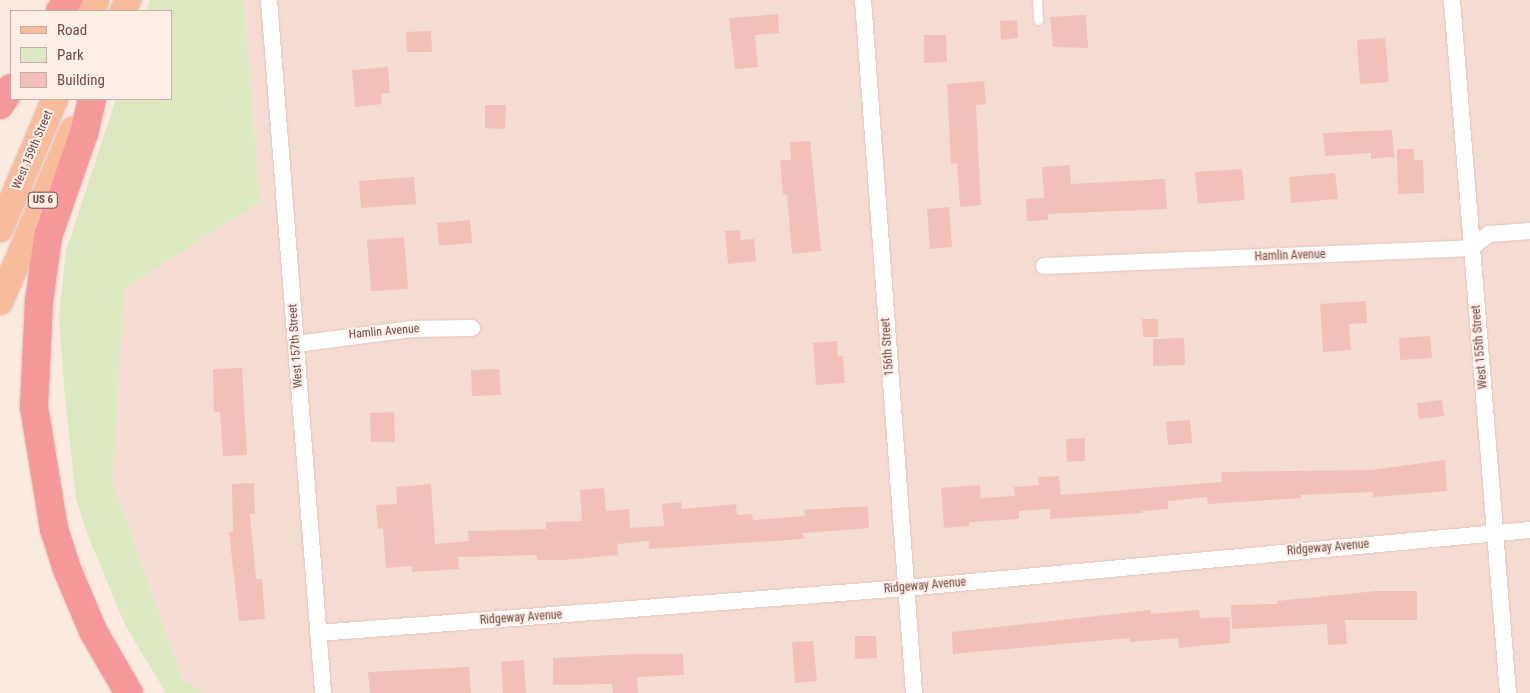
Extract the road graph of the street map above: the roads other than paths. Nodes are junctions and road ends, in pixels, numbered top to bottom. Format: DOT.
graph roads {
  1 [pos="270,0"];
  2 [pos="863,0"];
  3 [pos="1036,0"];
  4 [pos="1452,0"];
  5 [pos="1038,20"];
  6 [pos="10,90"];
  7 [pos="55,100"];
  8 [pos="86,100"];
  9 [pos="92,100"];
  10 [pos="0,105"];
  11 [pos="0,229"];
  12 [pos="1530,231"];
  13 [pos="1471,248"];
  14 [pos="1044,266"];
  15 [pos="0,302"];
  16 [pos="472,328"];
  17 [pos="296,344"];
  18 [pos="1530,530"];
  19 [pos="1496,532"];
  20 [pos="906,588"];
  21 [pos="318,633"];
  22 [pos="129,693"];
  23 [pos="323,693"];
  24 [pos="914,693"];
  25 [pos="1508,693"];
  1 -- 17 [label="street, West 157th Street"];
  2 -- 20 [label="street, 156th Street"];
  3 -- 5 [label="lane"];
  4 -- 13 [label="street, West 155th Street"];
  6 -- 10 [label="highway"];
  7 -- 11 [label="main road, West 159th Street / US 6"];
  8 -- 15 [label="main road, US 6"];
  9 -- 22 [label="highway"];
  12 -- 13 [label="street"];
  13 -- 14 [label="street, Hamlin Avenue"];
  13 -- 19 [label="street, West 155th Street"];
  16 -- 17 [label="street, Hamlin Avenue"];
  17 -- 21 [label="street, West 157th Street"];
  18 -- 19 [label="street, Ridgeway Avenue"];
  19 -- 20 [label="street, Ridgeway Avenue"];
  19 -- 25 [label="street, West 155th Street"];
  20 -- 21 [label="street, Ridgeway Avenue"];
  20 -- 24 [label="street, 156th Street"];
  21 -- 23 [label="street, West 157th Street"];
}
